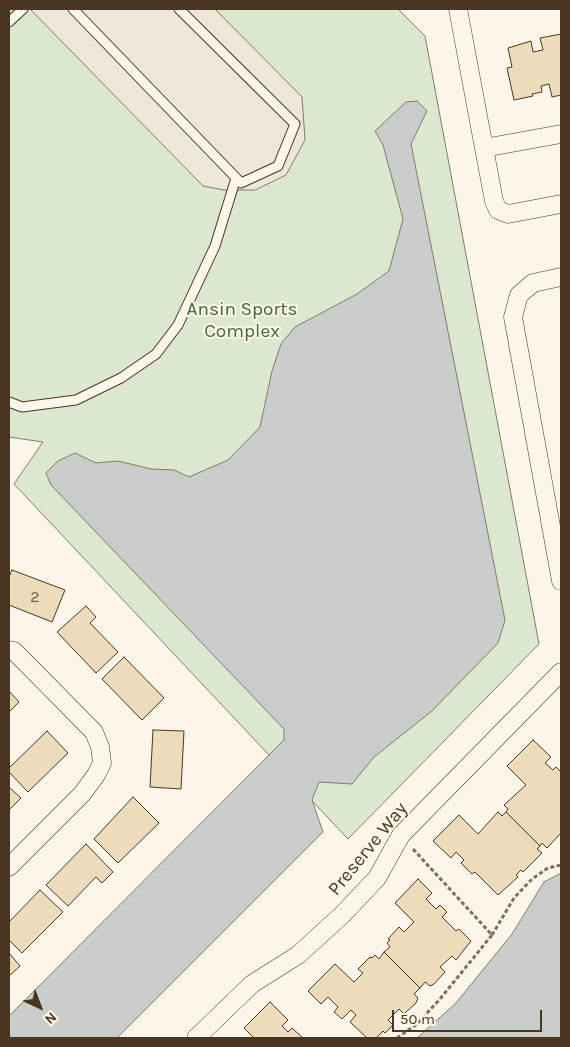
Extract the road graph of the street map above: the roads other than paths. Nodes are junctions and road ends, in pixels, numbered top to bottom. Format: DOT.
graph roads {
  1 [pos="23,9"];
  2 [pos="73,9"];
  3 [pos="179,9"];
  4 [pos="458,9"];
  5 [pos="9,22"];
  6 [pos="561,134"];
  7 [pos="484,148"];
  8 [pos="236,178"];
  9 [pos="561,204"];
  10 [pos="561,277"];
  11 [pos="9,402"];
  12 [pos="561,581"];
  13 [pos="9,650"];
  14 [pos="561,672"];
  15 [pos="9,867"];
  16 [pos="196,1038"];
  1 -- 5 [label="lane"];
  2 -- 8 [label="lane"];
  3 -- 8 [label="lane"];
  4 -- 7 [label="street"];
  6 -- 7 [label="street"];
  7 -- 9 [label="street"];
  8 -- 11 [label="lane"];
  10 -- 12 [label="street"];
  13 -- 15 [label="street"];
  14 -- 16 [label="street, Preserve Way"];
}
